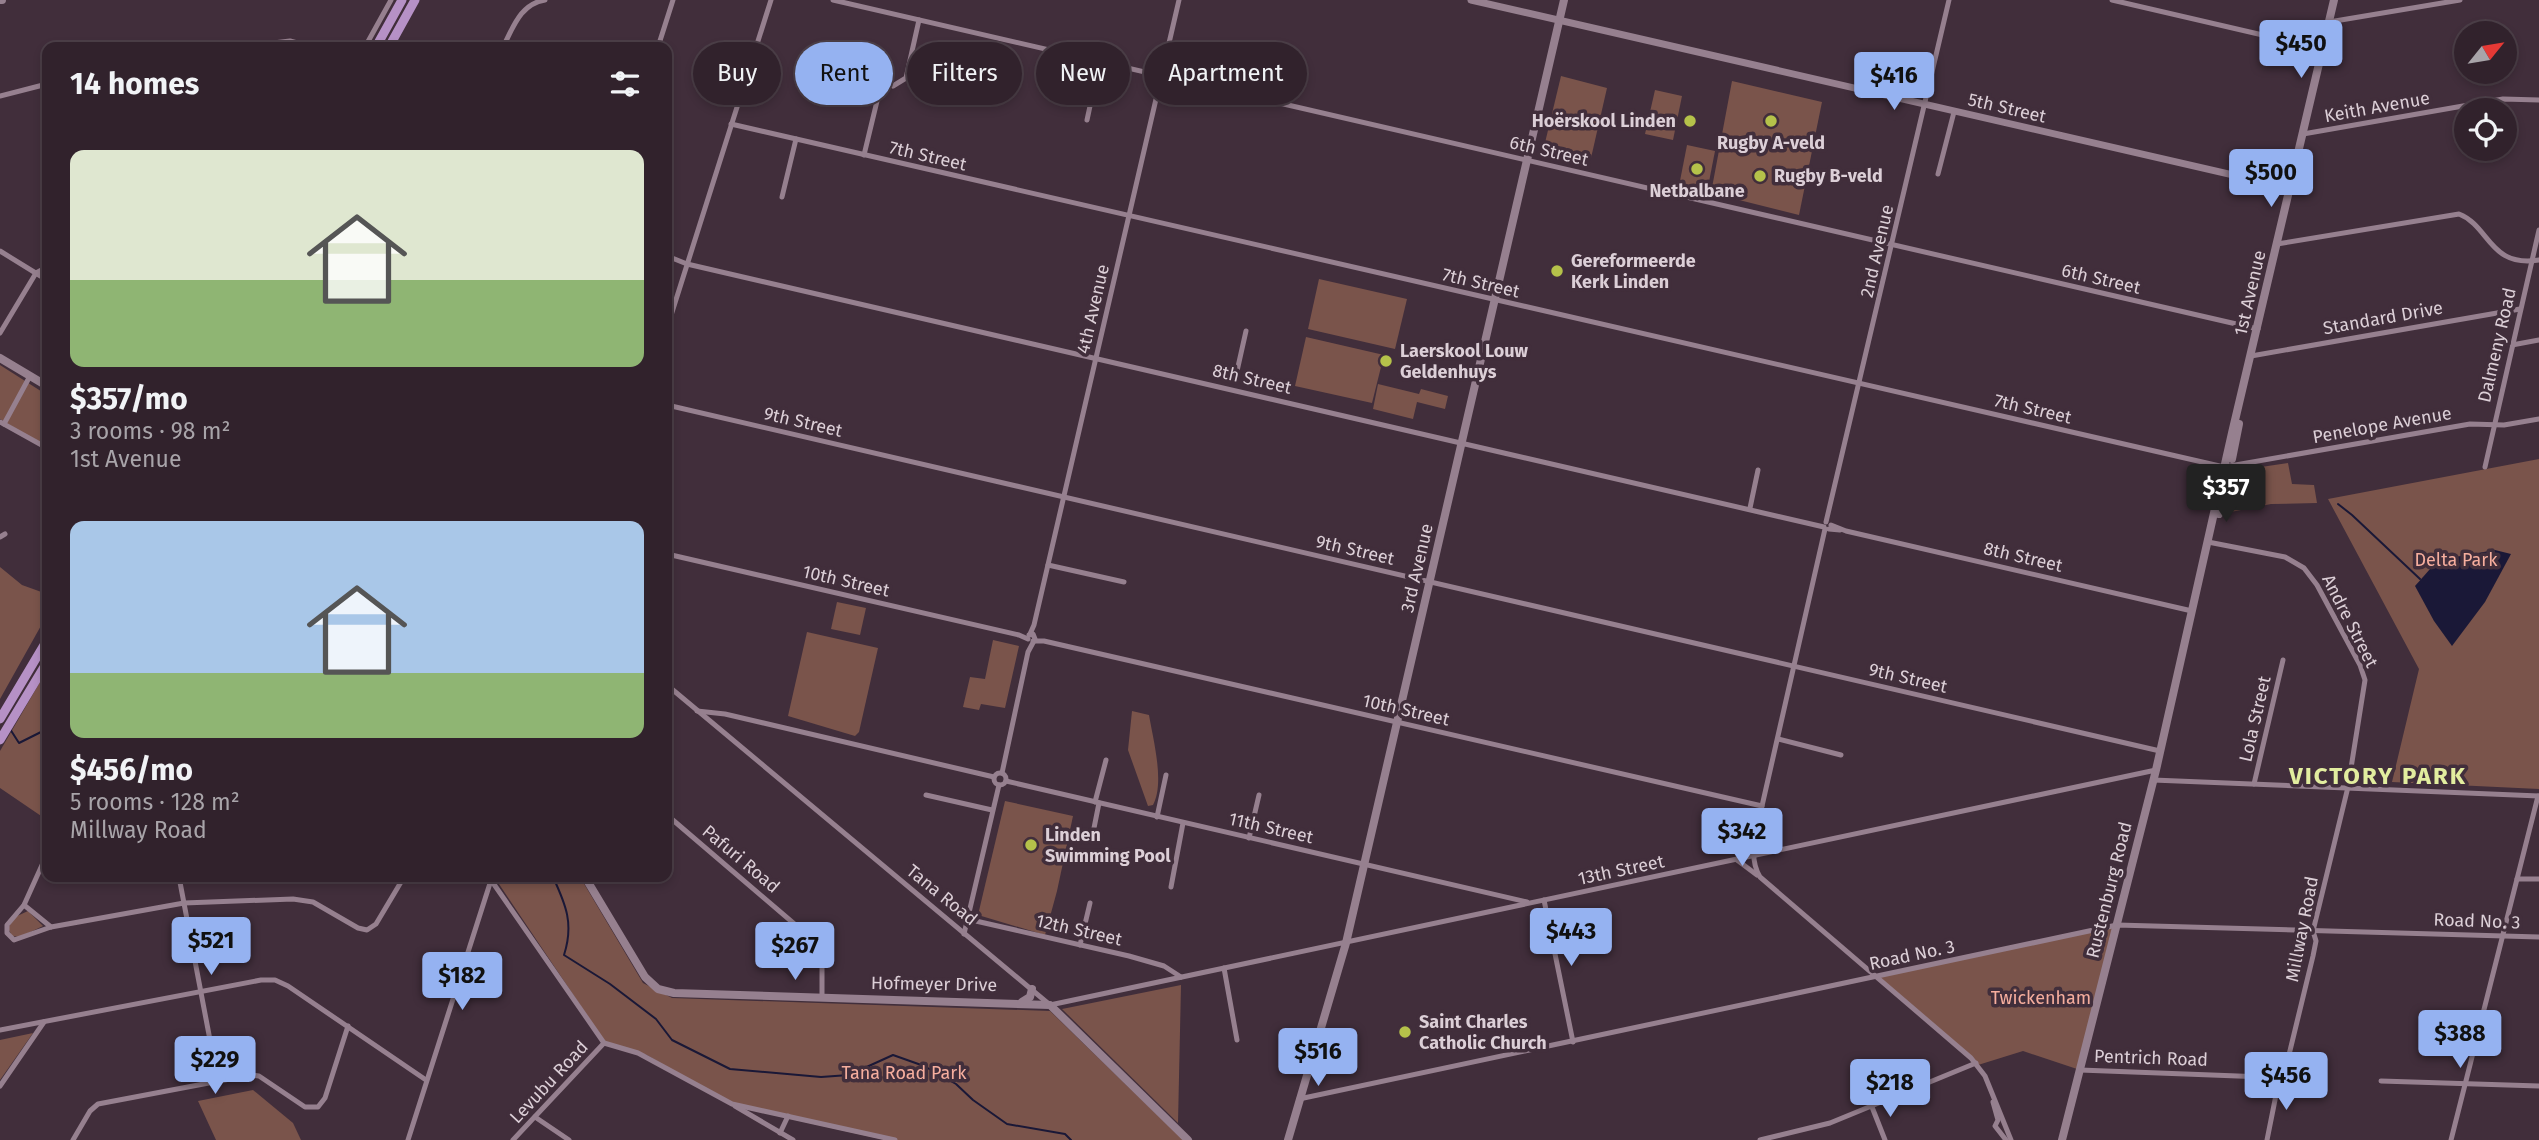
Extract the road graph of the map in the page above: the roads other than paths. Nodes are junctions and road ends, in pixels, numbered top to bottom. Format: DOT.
graph roads {
  1 [pos="391,0"];
  2 [pos="402,0"];
  3 [pos="415,0"];
  4 [pos="545,0"];
  5 [pos="673,0"];
  6 [pos="771,0"];
  7 [pos="833,0"];
  8 [pos="1179,0"];
  9 [pos="1471,0"];
  10 [pos="1564,0"];
  11 [pos="1949,0"];
  12 [pos="2112,0"];
  13 [pos="2334,0"];
  14 [pos="2460,0"];
  15 [pos="919,20"];
  16 [pos="1560,20"];
  17 [pos="2328,22"];
  18 [pos="369,42"];
  19 [pos="379,42"];
  20 [pos="393,42"];
  21 [pos="506,42"];
  22 [pos="660,42"];
  23 [pos="1169,42"];
  24 [pos="2323,49"];
  25 [pos="1144,72"];
  26 [pos="42,85"];
  27 [pos="894,86"];
  28 [pos="0,96"];
  29 [pos="2539,100"];
  30 [pos="876,105"];
  31 [pos="1090,105"];
  32 [pos="1154,105"];
  33 [pos="1287,105"];
  34 [pos="1925,105"];
  35 [pos="1954,112"];
  36 [pos="1087,120"];
  37 [pos="731,124"];
  38 [pos="2303,134"];
  39 [pos="796,139"];
  40 [pos="864,155"];
  41 [pos="1526,160"];
  42 [pos="1938,174"];
  43 [pos="2290,188"];
  44 [pos="782,197"];
  45 [pos="1129,217"];
  46 [pos="2539,230"];
  47 [pos="2277,244"];
  48 [pos="1892,245"];
  49 [pos="0,251"];
  50 [pos="672,259"];
  51 [pos="2539,260"];
  52 [pos="2530,262"];
  53 [pos="687,264"];
  54 [pos="42,270"];
  55 [pos="36,273"];
  56 [pos="42,277"];
  57 [pos="1494,301"];
  58 [pos="2520,309"];
  59 [pos="672,312"];
  60 [pos="2258,329"];
  61 [pos="1246,331"];
  62 [pos="0,333"];
  63 [pos="2539,340"];
  64 [pos="2512,345"];
  65 [pos="2251,356"];
  66 [pos="0,358"];
  67 [pos="1096,358"];
  68 [pos="30,376"];
  69 [pos="1235,380"];
  70 [pos="42,383"];
  71 [pos="1860,384"];
  72 [pos="672,406"];
  73 [pos="2539,419"];
  74 [pos="2,423"];
  75 [pos="2493,424"];
  76 [pos="1462,442"];
  77 [pos="42,445"];
  78 [pos="2227,467"];
  79 [pos="2485,467"];
  80 [pos="1758,470"];
  81 [pos="1064,497"];
  82 [pos="1750,508"];
  83 [pos="1827,526"];
  84 [pos="2208,545"];
  85 [pos="672,555"];
  86 [pos="1048,565"];
  87 [pos="1124,582"];
  88 [pos="1430,582"];
  89 [pos="2192,611"];
  90 [pos="1031,638"];
  91 [pos="42,648"];
  92 [pos="2283,660"];
  93 [pos="1795,666"];
  94 [pos="42,670"];
  95 [pos="672,689"];
  96 [pos="697,711"];
  97 [pos="0,719"];
  98 [pos="1397,723"];
  99 [pos="1778,739"];
  100 [pos="0,740"];
  101 [pos="2160,751"];
  102 [pos="1841,755"];
  103 [pos="1106,760"];
  104 [pos="2156,770"];
  105 [pos="1002,773"];
  106 [pos="1166,775"];
  107 [pos="994,777"];
  108 [pos="2153,780"];
  109 [pos="1006,781"];
  110 [pos="2254,784"];
  111 [pos="999,785"];
  112 [pos="2348,787"];
  113 [pos="926,795"];
  114 [pos="1258,795"];
  115 [pos="2539,796"];
  116 [pos="1097,803"];
  117 [pos="1762,806"];
  118 [pos="992,810"];
  119 [pos="1157,817"];
  120 [pos="672,819"];
  121 [pos="1183,823"];
  122 [pos="1092,838"];
  123 [pos="1249,838"];
  124 [pos="1753,857"];
  125 [pos="1737,860"];
  126 [pos="1365,864"];
  127 [pos="42,865"];
  128 [pos="1760,877"];
  129 [pos="2517,879"];
  130 [pos="2539,879"];
  131 [pos="180,882"];
  132 [pos="401,882"];
  133 [pos="491,882"];
  134 [pos="494,882"];
  135 [pos="588,882"];
  136 [pos="1171,887"];
  137 [pos="1544,900"];
  138 [pos="1530,902"];
  139 [pos="184,903"];
  140 [pos="1090,903"];
  141 [pos="24,905"];
  142 [pos="967,919"];
  143 [pos="2117,925"];
  144 [pos="51,927"];
  145 [pos="2314,931"];
  146 [pos="964,934"];
  147 [pos="2502,936"];
  148 [pos="2539,937"];
  149 [pos="1346,943"];
  150 [pos="1080,945"];
  151 [pos="1224,968"];
  152 [pos="1181,977"];
  153 [pos="1875,977"];
  154 [pos="1032,989"];
  155 [pos="200,993"];
  156 [pos="822,997"];
  157 [pos="1022,1002"];
  158 [pos="1050,1005"];
  159 [pos="44,1022"];
  160 [pos="348,1026"];
  161 [pos="0,1030"];
  162 [pos="1237,1040"];
  163 [pos="1573,1042"];
  164 [pos="604,1043"];
  165 [pos="1976,1063"];
  166 [pos="2080,1070"];
  167 [pos="2264,1077"];
  168 [pos="426,1080"];
  169 [pos="2381,1081"];
  170 [pos="218,1082"];
  171 [pos="2465,1083"];
  172 [pos="2539,1086"];
  173 [pos="0,1087"];
  174 [pos="1299,1099"];
  175 [pos="732,1104"];
  176 [pos="1872,1107"];
  177 [pos="788,1115"];
  178 [pos="536,1117"];
  179 [pos="2001,1121"];
  180 [pos="780,1133"];
  181 [pos="72,1140"];
  182 [pos="408,1140"];
  183 [pos="513,1140"];
  184 [pos="569,1140"];
  185 [pos="793,1140"];
  186 [pos="895,1140"];
  187 [pos="1188,1140"];
  188 [pos="1288,1140"];
  189 [pos="1760,1140"];
  190 [pos="1885,1140"];
  191 [pos="2009,1140"];
  192 [pos="2062,1140"];
  193 [pos="2267,1140"];
  194 [pos="2451,1140"];
  1 -- 18 [label="street"];
  2 -- 19 [label="main road"];
  3 -- 20 [label="main road"];
  4 -- 21 [label="street"];
  5 -- 22 [label="street"];
  6 -- 37 [label="street"];
  7 -- 15 [label="street, 6th Street"];
  8 -- 23 [label="street, 4th Avenue"];
  9 -- 16 [label="street, 5th Street"];
  10 -- 16 [label="main road, 3rd Avenue"];
  11 -- 34 [label="street, 2nd Avenue"];
  12 -- 24 [label="street"];
  13 -- 17 [label="main road, 1st Avenue"];
  14 -- 17 [label="street"];
  15 -- 25 [label="street, 6th Street"];
  15 -- 27 [label="street"];
  16 -- 34 [label="street, 5th Street"];
  16 -- 41 [label="main road, 3rd Avenue"];
  17 -- 24 [label="main road, 1st Avenue"];
  24 -- 38 [label="main road, 1st Avenue"];
  26 -- 28 [label="street"];
  29 -- 38 [label="street, Keith Avenue"];
  30 -- 40 [label="street"];
  31 -- 36 [label="street"];
  32 -- 45 [label="street, 4th Avenue"];
  33 -- 41 [label="street, 6th Street"];
  34 -- 35 [label="street, 5th Street"];
  34 -- 48 [label="street, 2nd Avenue"];
  35 -- 42 [label="street"];
  35 -- 43 [label="street, 5th Street"];
  37 -- 39 [label="street, 7th Street"];
  37 -- 53 [label="street"];
  38 -- 43 [label="main road, 1st Avenue"];
  39 -- 40 [label="street, 7th Street"];
  39 -- 44 [label="street"];
  40 -- 45 [label="street, 7th Street"];
  41 -- 48 [label="street, 6th Street"];
  41 -- 57 [label="main road, 3rd Avenue"];
  43 -- 47 [label="main road, 1st Avenue"];
  45 -- 57 [label="street, 7th Street"];
  45 -- 67 [label="street, 4th Avenue"];
  46 -- 52 [label="street, Dalmeny Road"];
  47 -- 52 [label="street"];
  47 -- 60 [label="main road, 1st Avenue"];
  48 -- 60 [label="street, 6th Street"];
  48 -- 71 [label="street, 2nd Avenue"];
  49 -- 55 [label="street"];
  50 -- 53 [label="street, 8th Street"];
  51 -- 52 [label="street"];
  52 -- 58 [label="street, Dalmeny Road"];
  53 -- 59 [label="street"];
  53 -- 67 [label="street, 8th Street"];
  54 -- 55 [label="street"];
  55 -- 56 [label="street"];
  55 -- 62 [label="street"];
  57 -- 71 [label="street, 7th Street"];
  57 -- 76 [label="main road, 3rd Avenue"];
  58 -- 64 [label="street, Dalmeny Road"];
  58 -- 65 [label="street, Standard Drive"];
  60 -- 65 [label="main road, 1st Avenue"];
  61 -- 69 [label="street"];
  63 -- 64 [label="street"];
  64 -- 75 [label="street, Dalmeny Road"];
  65 -- 78 [label="main road, 1st Avenue"];
  66 -- 68 [label="main road"];
  67 -- 76 [label="street, 8th Street"];
  67 -- 81 [label="street, 4th Avenue"];
  68 -- 70 [label="main road"];
  68 -- 74 [label="street"];
  71 -- 78 [label="street, 7th Street"];
  71 -- 83 [label="street, 2nd Avenue"];
  72 -- 81 [label="street, 9th Street"];
  73 -- 75 [label="street, Penelope Avenue"];
  74 -- 77 [label="street"];
  75 -- 78 [label="street, Penelope Avenue"];
  75 -- 79 [label="street, Dalmeny Road"];
  76 -- 82 [label="street, 8th Street"];
  76 -- 88 [label="main road, 3rd Avenue"];
  78 -- 84 [label="main road, 1st Avenue"];
  80 -- 82 [label="street"];
  81 -- 86 [label="street, 4th Avenue"];
  81 -- 88 [label="street, 9th Street"];
  82 -- 83 [label="street, 8th Street"];
  83 -- 89 [label="street, 8th Street"];
  83 -- 93 [label="street, 2nd Avenue"];
  84 -- 89 [label="main road, 1st Avenue"];
  84 -- 112 [label="street, Andre Street"];
  85 -- 90 [label="street, 10th Street"];
  86 -- 87 [label="street"];
  86 -- 90 [label="street, 4th Avenue"];
  88 -- 93 [label="street, 9th Street"];
  88 -- 98 [label="main road, 3rd Avenue"];
  89 -- 101 [label="main road, 1st Avenue"];
  90 -- 98 [label="street, 10th Street"];
  90 -- 105 [label="street, 4th Avenue"];
  91 -- 97 [label="main road"];
  92 -- 110 [label="street, Lola Street"];
  93 -- 99 [label="street, 2nd Avenue"];
  93 -- 101 [label="street, 9th Street"];
  94 -- 100 [label="main road"];
  95 -- 96 [label="street, Tana Road"];
  96 -- 107 [label="street"];
  96 -- 146 [label="street, Tana Road"];
  98 -- 117 [label="street, 10th Street"];
  98 -- 126 [label="main road, 3rd Avenue"];
  99 -- 102 [label="street"];
  99 -- 117 [label="street, 2nd Avenue"];
  101 -- 104 [label="main road, 1st Avenue"];
  103 -- 116 [label="street"];
  104 -- 108 [label="main road, Rustenburg Road"];
  104 -- 124 [label="street, 13th Street"];
  105 -- 107 [label="street"];
  105 -- 109 [label="street"];
  106 -- 119 [label="street"];
  107 -- 111 [label="street"];
  108 -- 110 [label="street"];
  108 -- 143 [label="main road, Rustenburg Road"];
  109 -- 111 [label="street"];
  109 -- 116 [label="street, 11th Street"];
  110 -- 112 [label="street"];
  111 -- 118 [label="street"];
  112 -- 115 [label="street"];
  112 -- 145 [label="street, Millway Road"];
  113 -- 118 [label="street"];
  114 -- 123 [label="street"];
  115 -- 129 [label="street"];
  116 -- 119 [label="street, 11th Street"];
  116 -- 122 [label="street"];
  117 -- 124 [label="street, 2nd Avenue"];
  118 -- 142 [label="street"];
  119 -- 121 [label="street, 11th Street"];
  120 -- 156 [label="street, Pafuri Road"];
  121 -- 123 [label="street, 11th Street"];
  121 -- 136 [label="street"];
  123 -- 126 [label="street, 11th Street"];
  124 -- 125 [label="street, 13th Street"];
  124 -- 128 [label="street, 2nd Avenue"];
  125 -- 128 [label="street, 2nd Avenue"];
  125 -- 137 [label="street, 13th Street"];
  126 -- 138 [label="street, 11th Street"];
  126 -- 149 [label="main road, 3rd Avenue"];
  127 -- 141 [label="street"];
  128 -- 153 [label="street, 2nd Avenue"];
  129 -- 130 [label="street"];
  129 -- 147 [label="street"];
  131 -- 139 [label="street"];
  132 -- 139 [label="street"];
  133 -- 168 [label="street"];
  134 -- 164 [label="street"];
  135 -- 156 [label="main road, Hofmeyer Drive"];
  137 -- 138 [label="street, 13th Street"];
  137 -- 163 [label="street"];
  138 -- 149 [label="street, 13th Street"];
  139 -- 144 [label="street"];
  139 -- 155 [label="street"];
  140 -- 150 [label="street"];
  141 -- 144 [label="street"];
  141 -- 144 [label="street"];
  142 -- 146 [label="street"];
  142 -- 150 [label="street, 12th Street"];
  143 -- 145 [label="street, Road No. 3"];
  143 -- 153 [label="street, Road No. 3"];
  143 -- 166 [label="main road, Rustenburg Road"];
  145 -- 147 [label="street, Road No. 3"];
  145 -- 193 [label="street, Millway Road"];
  146 -- 154 [label="street, Tana Road"];
  147 -- 148 [label="street, Road No. 3"];
  147 -- 171 [label="street"];
  149 -- 151 [label="street, 13th Street"];
  149 -- 174 [label="main road, 3rd Avenue"];
  150 -- 152 [label="street, 12th Street"];
  151 -- 152 [label="street, 13th Street"];
  151 -- 162 [label="street"];
  152 -- 158 [label="street, 13th Street"];
  153 -- 163 [label="street, Road No. 3"];
  153 -- 165 [label="street, 2nd Avenue"];
  154 -- 157 [label="main road"];
  154 -- 158 [label="street, Tana Road"];
  155 -- 159 [label="street"];
  155 -- 160 [label="street"];
  155 -- 170 [label="street"];
  156 -- 157 [label="main road, Hofmeyer Drive"];
  157 -- 158 [label="main road, Hofmeyer Drive"];
  158 -- 187 [label="main road, Tana Road"];
  159 -- 161 [label="street"];
  159 -- 173 [label="street"];
  160 -- 168 [label="street"];
  160 -- 170 [label="street"];
  163 -- 174 [label="street, Road No. 3"];
  164 -- 175 [label="street"];
  164 -- 178 [label="street, Levubu Road"];
  165 -- 176 [label="street"];
  165 -- 179 [label="street, 2nd Avenue"];
  166 -- 167 [label="street, Pentrich Road"];
  166 -- 192 [label="main road, Rustenburg Road"];
  168 -- 182 [label="street"];
  169 -- 171 [label="street"];
  170 -- 181 [label="street"];
  171 -- 172 [label="street"];
  171 -- 194 [label="street"];
  174 -- 188 [label="main road, 3rd Avenue"];
  175 -- 177 [label="street"];
  175 -- 180 [label="street"];
  176 -- 189 [label="street"];
  176 -- 190 [label="street"];
  177 -- 180 [label="street"];
  177 -- 186 [label="street"];
  178 -- 183 [label="street, Levubu Road"];
  178 -- 184 [label="street"];
  179 -- 191 [label="street, 2nd Avenue"];
  179 -- 191 [label="street, 2nd Avenue"];
  180 -- 185 [label="street"];
}
